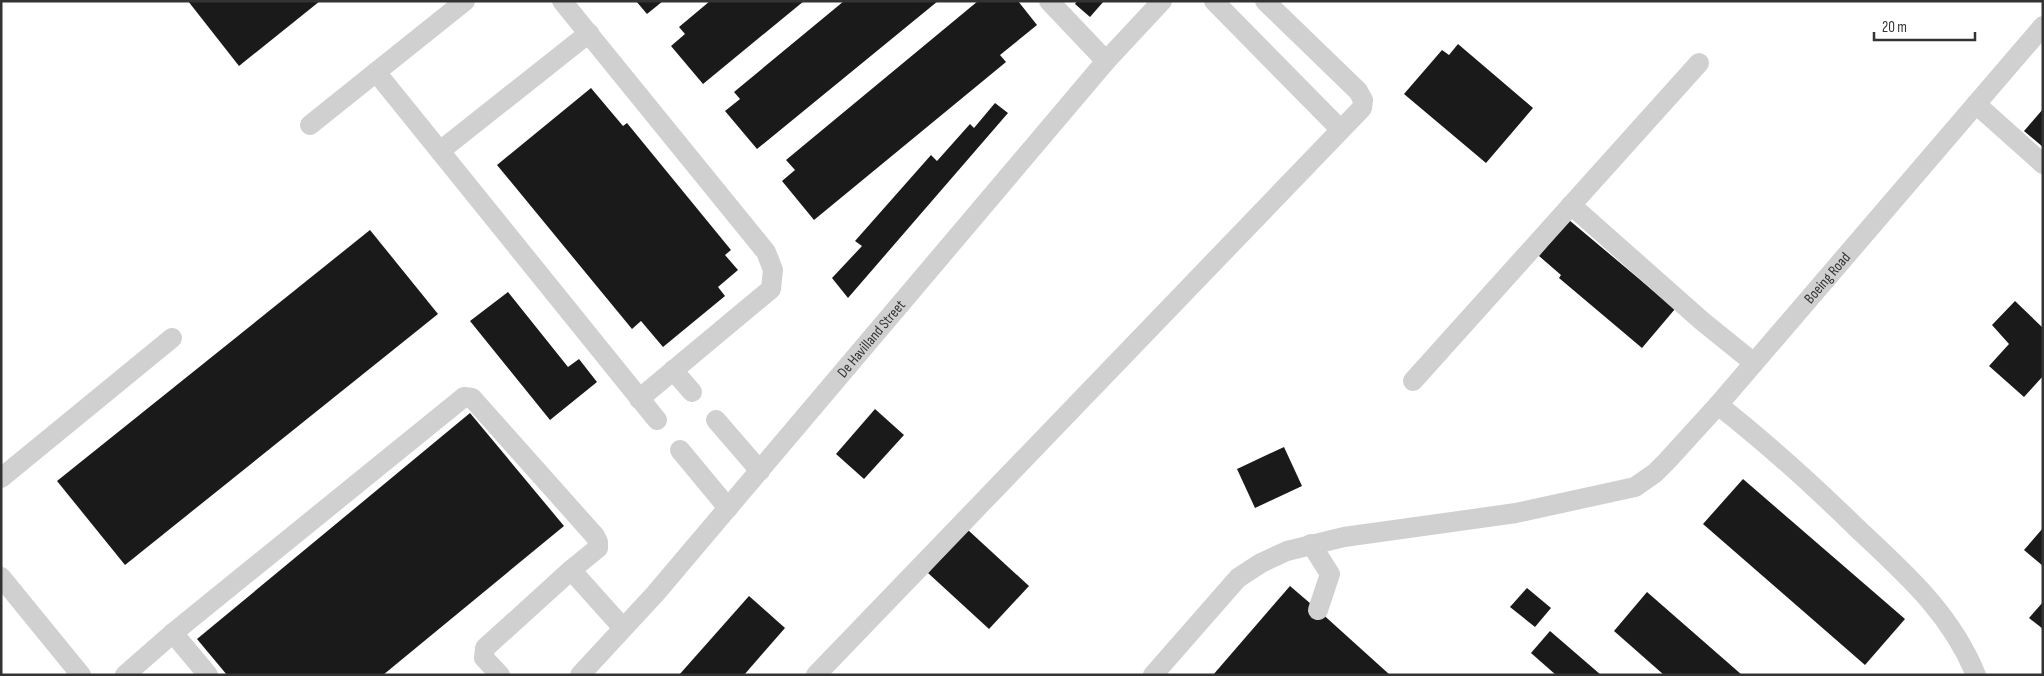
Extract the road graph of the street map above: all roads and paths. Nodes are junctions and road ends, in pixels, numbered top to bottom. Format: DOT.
graph roads {
  1 [pos="465,1"];
  2 [pos="562,1"];
  3 [pos="1049,1"];
  4 [pos="1162,1"];
  5 [pos="1214,1"];
  6 [pos="1265,1"];
  7 [pos="2043,26"];
  8 [pos="589,33"];
  9 [pos="1106,61"];
  10 [pos="1699,63"];
  11 [pos="376,72"];
  12 [pos="1976,104"];
  13 [pos="310,125"];
  14 [pos="1340,129"];
  15 [pos="440,151"];
  16 [pos="2043,164"];
  17 [pos="1572,205"];
  18 [pos="172,338"];
  19 [pos="1754,364"];
  20 [pos="674,370"];
  21 [pos="1413,381"];
  22 [pos="692,392"];
  23 [pos="639,399"];
  24 [pos="1718,405"];
  25 [pos="657,420"];
  26 [pos="716,420"];
  27 [pos="680,450"];
  28 [pos="760,471"];
  29 [pos="1,478"];
  30 [pos="728,508"];
  31 [pos="1311,544"];
  32 [pos="571,570"];
  33 [pos="1,577"];
  34 [pos="1318,610"];
  35 [pos="623,628"];
  36 [pos="173,633"];
  37 [pos="81,675"];
  38 [pos="125,675"];
  39 [pos="208,675"];
  40 [pos="500,675"];
  41 [pos="580,675"];
  42 [pos="816,675"];
  43 [pos="1153,675"];
  44 [pos="1976,675"];
  1 -- 11 [label="lane"];
  2 -- 8 [label="lane"];
  3 -- 9 [label="lane"];
  4 -- 9 [label="lane, De Havilland Street"];
  5 -- 14 [label="lane"];
  6 -- 14 [label="lane"];
  7 -- 12 [label="lane, Boeing Road"];
  8 -- 15 [label="lane"];
  8 -- 20 [label="lane"];
  9 -- 28 [label="lane, De Havilland Street"];
  10 -- 17 [label="lane"];
  11 -- 13 [label="lane"];
  11 -- 15 [label="lane"];
  12 -- 16 [label="lane"];
  12 -- 19 [label="lane, Boeing Road"];
  14 -- 42 [label="lane"];
  15 -- 23 [label="lane"];
  17 -- 19 [label="lane"];
  17 -- 21 [label="lane"];
  18 -- 29 [label="lane"];
  19 -- 24 [label="lane, Boeing Road"];
  20 -- 22 [label="lane"];
  20 -- 23 [label="lane"];
  23 -- 25 [label="lane"];
  24 -- 31 [label="lane, Boeing Road"];
  24 -- 44 [label="lane"];
  26 -- 28 [label="lane"];
  27 -- 30 [label="lane"];
  28 -- 30 [label="lane, De Havilland Street"];
  30 -- 35 [label="lane, De Havilland Street"];
  31 -- 34 [label="lane"];
  31 -- 43 [label="lane, Boeing Road"];
  32 -- 35 [label="lane"];
  32 -- 36 [label="lane"];
  32 -- 40 [label="lane"];
  33 -- 37 [label="lane"];
  35 -- 41 [label="lane, De Havilland Street"];
  36 -- 38 [label="lane"];
  36 -- 39 [label="lane"];
}
